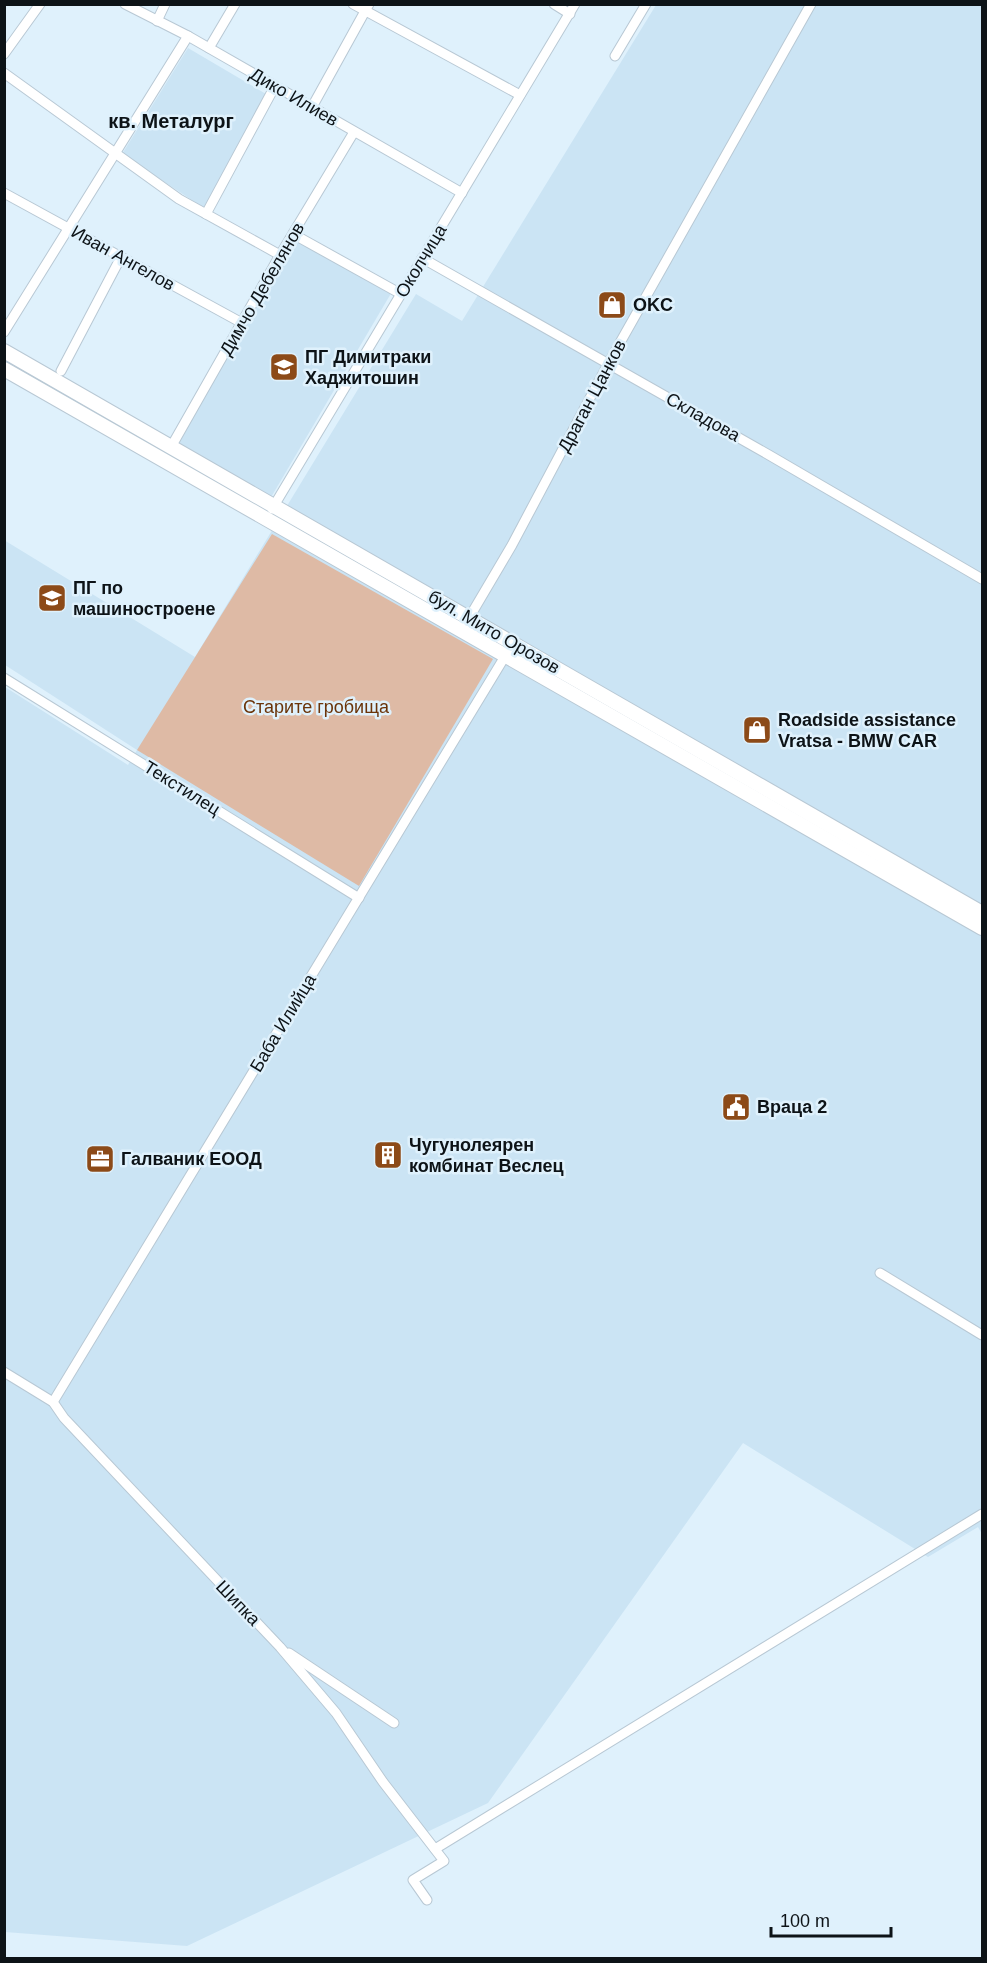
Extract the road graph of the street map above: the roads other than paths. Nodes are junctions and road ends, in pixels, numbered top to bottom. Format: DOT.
graph roads {
  1 [pos="40,4"];
  2 [pos="125,4"];
  3 [pos="165,4"];
  4 [pos="235,4"];
  5 [pos="353,4"];
  6 [pos="555,4"];
  7 [pos="575,4"];
  8 [pos="646,4"];
  9 [pos="812,4"];
  10 [pos="367,8"];
  11 [pos="570,14"];
  12 [pos="157,21"];
  13 [pos="188,36"];
  14 [pos="209,48"];
  15 [pos="4,54"];
  16 [pos="615,56"];
  17 [pos="4,72"];
  18 [pos="275,86"];
  19 [pos="520,95"];
  20 [pos="312,107"];
  21 [pos="354,132"];
  22 [pos="115,153"];
  23 [pos="4,193"];
  24 [pos="462,193"];
  25 [pos="206,214"];
  26 [pos="69,228"];
  27 [pos="293,234"];
  28 [pos="280,255"];
  29 [pos="121,257"];
  30 [pos="422,258"];
  31 [pos="401,294"];
  32 [pos="242,323"];
  33 [pos="4,332"];
  34 [pos="4,351"];
  35 [pos="608,364"];
  36 [pos="4,369"];
  37 [pos="61,371"];
  38 [pos="171,447"];
  39 [pos="274,506"];
  40 [pos="267,519"];
  41 [pos="982,579"];
  42 [pos="469,618"];
  43 [pos="461,630"];
  44 [pos="509,649"];
  45 [pos="4,678"];
  46 [pos="359,898"];
  47 [pos="982,913"];
  48 [pos="982,928"];
  49 [pos="880,1273"];
  50 [pos="982,1335"];
  51 [pos="4,1372"];
  52 [pos="53,1402"];
  53 [pos="982,1514"];
  54 [pos="280,1647"];
  55 [pos="394,1724"];
  56 [pos="435,1849"];
  57 [pos="427,1900"];
  1 -- 15 [label="street"];
  2 -- 12 [label="street, Дико Илиев"];
  3 -- 12 [label="street"];
  4 -- 14 [label="street"];
  5 -- 10 [label="street"];
  6 -- 11 [label="street"];
  7 -- 11 [label="street, Околчица"];
  8 -- 16 [label="street"];
  9 -- 35 [label="street, Драган Цанков"];
  10 -- 19 [label="street"];
  10 -- 20 [label="street"];
  11 -- 19 [label="street, Околчица"];
  12 -- 13 [label="street, Дико Илиев"];
  13 -- 14 [label="street, Дико Илиев"];
  13 -- 22 [label="street"];
  14 -- 18 [label="street, Дико Илиев"];
  17 -- 22 [label="street"];
  18 -- 20 [label="street, Дико Илиев"];
  18 -- 25 [label="street"];
  19 -- 24 [label="street, Околчица"];
  20 -- 21 [label="street, Дико Илиев"];
  21 -- 24 [label="street, Дико Илиев"];
  21 -- 27 [label="street, Димчо Дебелянов"];
  22 -- 25 [label="street"];
  22 -- 26 [label="street"];
  23 -- 26 [label="street, Иван Ангелов"];
  24 -- 30 [label="street, Околчица"];
  25 -- 28 [label="street"];
  26 -- 29 [label="street, Иван Ангелов"];
  26 -- 33 [label="street"];
  27 -- 28 [label="street, Димчо Дебелянов"];
  27 -- 31 [label="street"];
  28 -- 32 [label="street, Димчо Дебелянов"];
  29 -- 32 [label="street, Иван Ангелов"];
  29 -- 37 [label="street"];
  30 -- 31 [label="street, Околчица"];
  30 -- 35 [label="street, Складова"];
  31 -- 39 [label="street, Околчица"];
  32 -- 38 [label="street, Димчо Дебелянов"];
  34 -- 38 [label="main road, бул. Мито Орозов"];
  35 -- 41 [label="street, Складова"];
  35 -- 42 [label="street, Драган Цанков"];
  36 -- 40 [label="main road, бул. Мито Орозов"];
  38 -- 39 [label="main road, бул. Мито Орозов"];
  39 -- 40 [label="street, Околчица"];
  39 -- 42 [label="main road, бул. Мито Орозов"];
  40 -- 43 [label="main road, бул. Мито Орозов"];
  42 -- 43 [label="street, Драган Цанков"];
  42 -- 44 [label="main road, бул. Мито Орозов"];
  43 -- 44 [label="main road, бул. Мито Орозов"];
  44 -- 46 [label="street, Баба Илийца"];
  44 -- 47 [label="main road, бул. Мито Орозов"];
  44 -- 48 [label="main road, бул. Мито Орозов"];
  45 -- 46 [label="street, Текстилец"];
  46 -- 52 [label="street, Баба Илийца"];
  49 -- 50 [label="street"];
  51 -- 52 [label="street, Шипка"];
  52 -- 54 [label="street, Шипка"];
  53 -- 56 [label="street"];
  54 -- 55 [label="street"];
  54 -- 56 [label="street, Шипка"];
  56 -- 57 [label="street, Шипка"];
}
